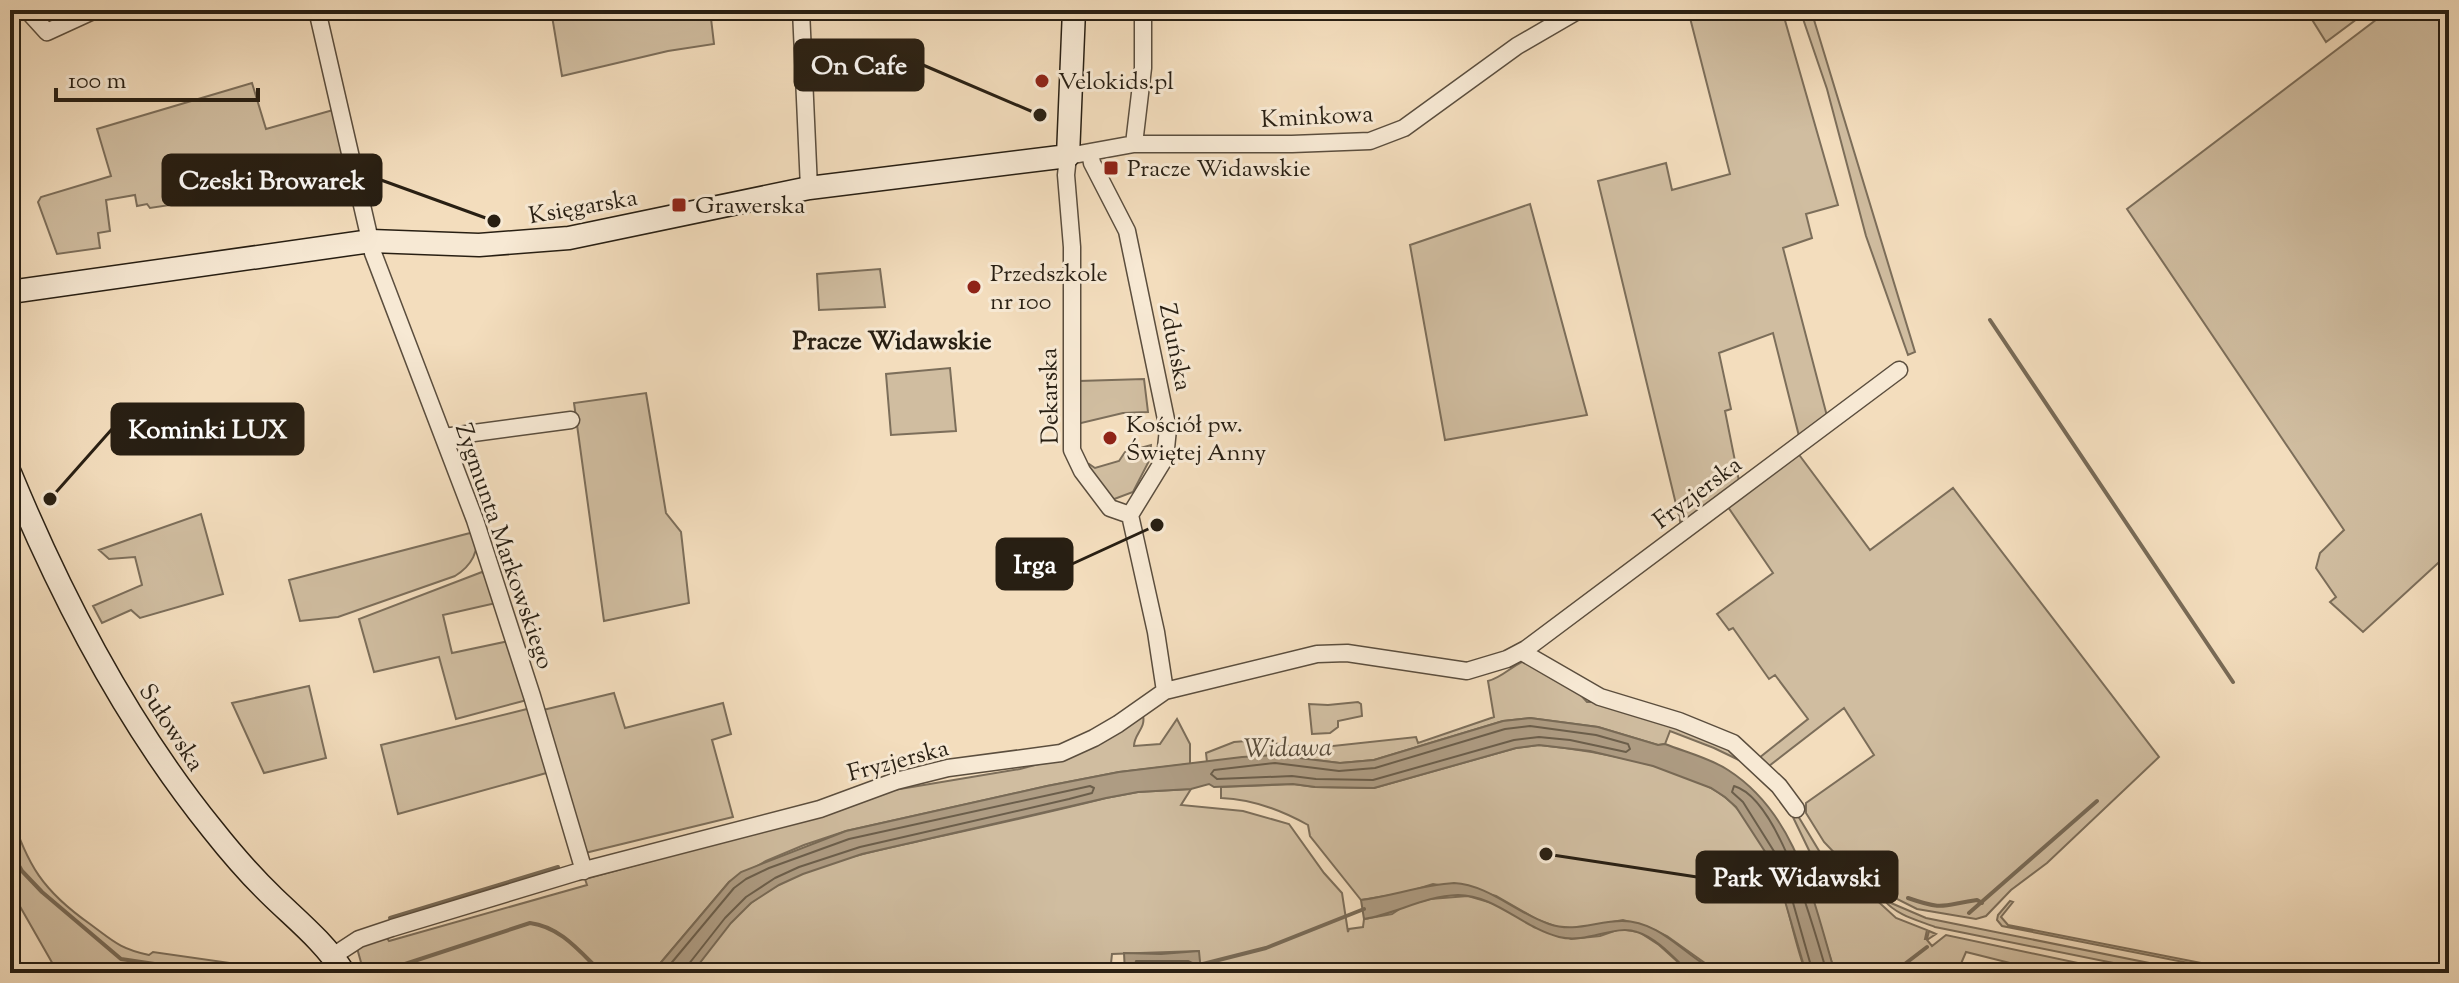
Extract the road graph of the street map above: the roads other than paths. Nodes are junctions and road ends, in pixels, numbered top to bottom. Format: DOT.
graph roads {
  1 [pos="27,10"];
  2 [pos="95,10"];
  3 [pos="317,10"];
  4 [pos="801,10"];
  5 [pos="1074,10"];
  6 [pos="1143,10"];
  7 [pos="1579,10"];
  8 [pos="1134,139"];
  9 [pos="1079,154"];
  10 [pos="809,188"];
  11 [pos="371,241"];
  12 [pos="10,292"];
  13 [pos="1899,370"];
  14 [pos="571,420"];
  15 [pos="444,437"];
  16 [pos="10,473"];
  17 [pos="1130,515"];
  18 [pos="1522,652"];
  19 [pos="1165,691"];
  20 [pos="1796,809"];
  21 [pos="584,871"];
  22 [pos="339,965"];
  1 -- 2 [label="street"];
  3 -- 11 [label="street, Zygmunta Markowskiego"];
  4 -- 10 [label="street"];
  5 -- 9 [label="street"];
  6 -- 8 [label="street"];
  7 -- 8 [label="street, Kminkowa"];
  8 -- 9 [label="street, Kminkowa"];
  9 -- 10 [label="street, Księgarska"];
  9 -- 17 [label="street, Zduńska"];
  9 -- 17 [label="street, Dekarska"];
  10 -- 11 [label="street, Księgarska"];
  11 -- 12 [label="street, Księgarska"];
  11 -- 15 [label="street, Zygmunta Markowskiego"];
  13 -- 18 [label="street, Fryzjerska"];
  14 -- 15 [label="street"];
  15 -- 21 [label="street, Zygmunta Markowskiego"];
  16 -- 22 [label="street, Sułowska"];
  17 -- 19 [label="street"];
  18 -- 19 [label="street, Fryzjerska"];
  18 -- 20 [label="street"];
  19 -- 21 [label="street, Fryzjerska"];
  21 -- 22 [label="street, Fryzjerska"];
}
